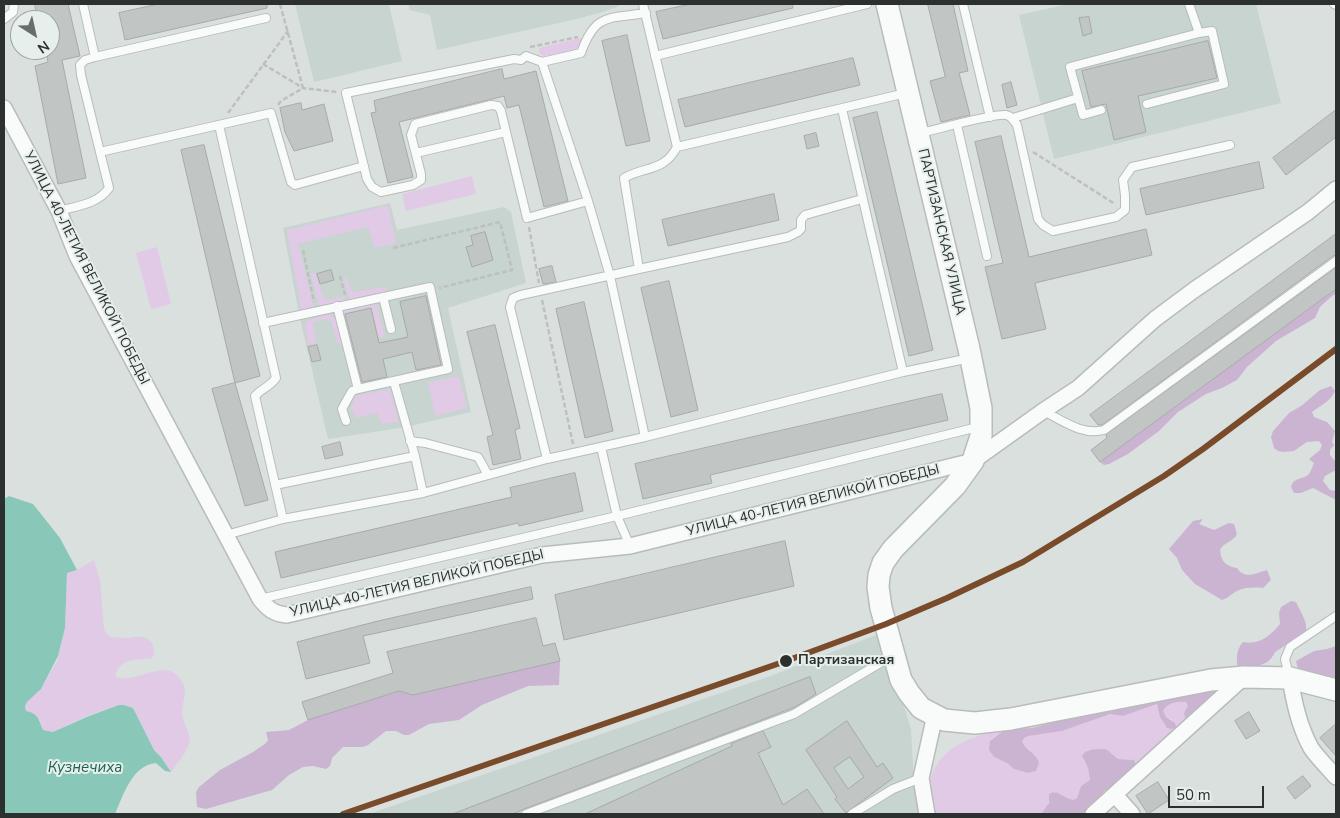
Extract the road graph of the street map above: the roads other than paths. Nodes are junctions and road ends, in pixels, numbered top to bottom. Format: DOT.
graph roads {
  1 [pos="14,4"];
  2 [pos="83,4"];
  3 [pos="643,4"];
  4 [pos="867,4"];
  5 [pos="887,4"];
  6 [pos="963,4"];
  7 [pos="1189,4"];
  8 [pos="646,13"];
  9 [pos="266,18"];
  10 [pos="4,19"];
  11 [pos="1198,33"];
  12 [pos="655,56"];
  13 [pos="95,57"];
  14 [pos="542,62"];
  15 [pos="908,93"];
  16 [pos="1078,98"];
  17 [pos="1147,104"];
  18 [pos="4,108"];
  19 [pos="842,110"];
  20 [pos="1101,110"];
  21 [pos="990,117"];
  22 [pos="1013,118"];
  23 [pos="219,125"];
  24 [pos="956,125"];
  25 [pos="506,132"];
  26 [pos="918,134"];
  27 [pos="1230,145"];
  28 [pos="677,148"];
  29 [pos="100,152"];
  30 [pos="416,154"];
  31 [pos="364,166"];
  32 [pos="1336,188"];
  33 [pos="862,199"];
  34 [pos="588,201"];
  35 [pos="59,211"];
  36 [pos="987,256"];
  37 [pos="1336,260"];
  38 [pos="639,269"];
  39 [pos="610,276"];
  40 [pos="383,296"];
  41 [pos="337,306"];
  42 [pos="264,323"];
  43 [pos="390,329"];
  44 [pos="970,358"];
  45 [pos="903,372"];
  46 [pos="394,382"];
  47 [pos="358,389"];
  48 [pos="1043,411"];
  49 [pos="346,421"];
  50 [pos="982,427"];
  51 [pos="645,437"];
  52 [pos="410,441"];
  53 [pos="601,447"];
  54 [pos="415,456"];
  55 [pos="547,459"];
  56 [pos="973,461"];
  57 [pos="488,475"];
  58 [pos="275,485"];
  59 [pos="423,493"];
  60 [pos="617,516"];
  61 [pos="283,519"];
  62 [pos="226,535"];
  63 [pos="630,546"];
  64 [pos="260,599"];
  65 [pos="1336,616"];
  66 [pos="894,655"];
  67 [pos="1244,677"];
  68 [pos="1290,678"];
  69 [pos="1336,690"];
  70 [pos="935,715"];
  71 [pos="921,778"];
  72 [pos="1336,778"];
  73 [pos="1115,795"];
  74 [pos="526,814"];
  75 [pos="852,814"];
  76 [pos="927,814"];
  77 [pos="1092,814"];
  78 [pos="1132,814"];
  1 -- 10 [label="lane"];
  2 -- 13 [label="lane"];
  3 -- 8 [label="lane"];
  4 -- 12 [label="lane"];
  5 -- 15 [label="street, ПАРТИЗАНСКАЯ УЛИЦА"];
  6 -- 21 [label="lane"];
  7 -- 11 [label="lane"];
  8 -- 12 [label="lane"];
  8 -- 14 [label="lane"];
  9 -- 13 [label="lane"];
  11 -- 16 [label="lane"];
  11 -- 17 [label="lane"];
  12 -- 28 [label="lane"];
  13 -- 29 [label="lane"];
  14 -- 31 [label="lane"];
  14 -- 34 [label="lane"];
  15 -- 19 [label="lane"];
  15 -- 26 [label="street, ПАРТИЗАНСКАЯ УЛИЦА"];
  16 -- 20 [label="lane"];
  16 -- 22 [label="lane"];
  18 -- 35 [label="street, УЛИЦА 40-ЛЕТИЯ ВЕЛИКОЙ ПОБЕДЫ"];
  19 -- 28 [label="lane"];
  19 -- 33 [label="lane"];
  21 -- 22 [label="lane"];
  21 -- 24 [label="lane"];
  22 -- 27 [label="lane"];
  23 -- 29 [label="lane"];
  23 -- 31 [label="lane"];
  23 -- 42 [label="lane"];
  24 -- 26 [label="lane"];
  24 -- 36 [label="lane"];
  25 -- 30 [label="lane"];
  25 -- 30 [label="lane"];
  25 -- 34 [label="lane"];
  26 -- 44 [label="street, ПАРТИЗАНСКАЯ УЛИЦА"];
  28 -- 38 [label="lane"];
  29 -- 35 [label="lane"];
  30 -- 31 [label="lane"];
  32 -- 48 [label="street"];
  33 -- 38 [label="lane"];
  33 -- 45 [label="lane"];
  34 -- 39 [label="lane"];
  35 -- 62 [label="street, УЛИЦА 40-ЛЕТИЯ ВЕЛИКОЙ ПОБЕДЫ"];
  37 -- 48 [label="lane"];
  38 -- 39 [label="lane"];
  39 -- 51 [label="lane"];
  39 -- 55 [label="lane"];
  40 -- 41 [label="lane"];
  40 -- 43 [label="lane"];
  40 -- 46 [label="lane"];
  41 -- 42 [label="lane"];
  41 -- 47 [label="lane"];
  42 -- 58 [label="lane"];
  44 -- 45 [label="lane"];
  44 -- 50 [label="street, ПАРТИЗАНСКАЯ УЛИЦА"];
  45 -- 51 [label="lane"];
  46 -- 47 [label="lane"];
  46 -- 52 [label="lane"];
  47 -- 49 [label="lane"];
  48 -- 56 [label="street"];
  50 -- 56 [label="street, ПАРТИЗАНСКАЯ УЛИЦА"];
  50 -- 60 [label="lane"];
  51 -- 53 [label="lane"];
  52 -- 54 [label="lane"];
  52 -- 57 [label="lane"];
  53 -- 55 [label="lane"];
  53 -- 60 [label="lane"];
  54 -- 58 [label="lane"];
  54 -- 59 [label="lane"];
  55 -- 57 [label="lane"];
  56 -- 63 [label="street, УЛИЦА 40-ЛЕТИЯ ВЕЛИКОЙ ПОБЕДЫ"];
  56 -- 66 [label="street, ПАРТИЗАНСКАЯ УЛИЦА"];
  57 -- 59 [label="lane"];
  58 -- 61 [label="lane"];
  59 -- 61 [label="lane"];
  60 -- 63 [label="lane"];
  60 -- 64 [label="lane"];
  61 -- 62 [label="lane"];
  62 -- 64 [label="street, УЛИЦА 40-ЛЕТИЯ ВЕЛИКОЙ ПОБЕДЫ"];
  63 -- 64 [label="street, УЛИЦА 40-ЛЕТИЯ ВЕЛИКОЙ ПОБЕДЫ"];
  65 -- 68 [label="lane"];
  66 -- 70 [label="street, ПАРТИЗАНСКАЯ УЛИЦА"];
  66 -- 74 [label="lane"];
  67 -- 68 [label="street"];
  67 -- 70 [label="street"];
  67 -- 73 [label="street"];
  68 -- 69 [label="street"];
  68 -- 72 [label="street"];
  70 -- 71 [label="street"];
  71 -- 75 [label="lane"];
  71 -- 76 [label="street"];
  73 -- 77 [label="street"];
  73 -- 78 [label="street"];
}
